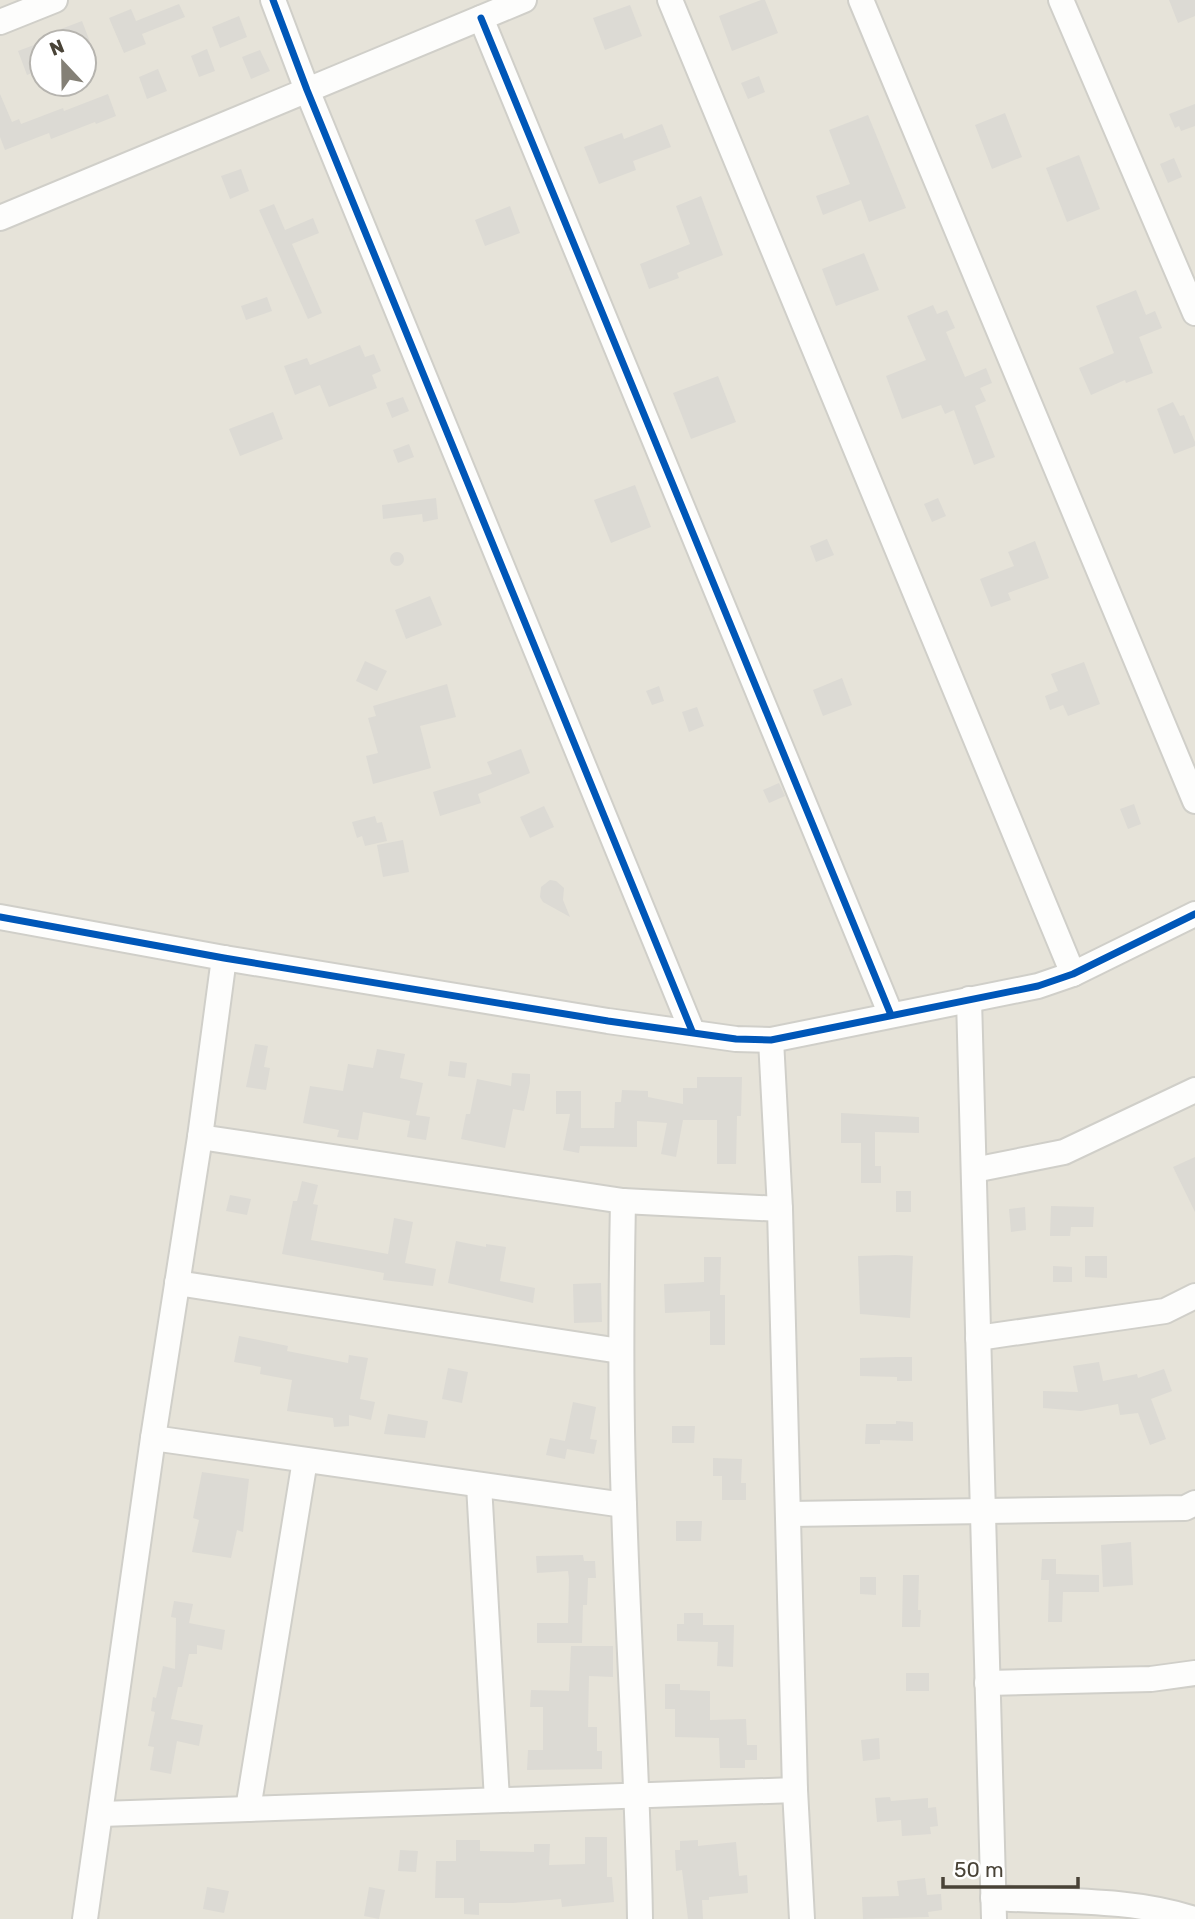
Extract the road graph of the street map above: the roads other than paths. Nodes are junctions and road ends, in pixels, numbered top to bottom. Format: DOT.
graph roads {
  1 [pos="55,0"];
  2 [pos="273,0"];
  3 [pos="524,0"];
  4 [pos="670,0"];
  5 [pos="861,0"];
  6 [pos="1061,0"];
  7 [pos="481,18"];
  8 [pos="0,22"];
  9 [pos="307,90"];
  10 [pos="0,218"];
  11 [pos="1195,313"];
  12 [pos="1195,801"];
  13 [pos="1195,914"];
  14 [pos="0,918"];
  15 [pos="224,958"];
  16 [pos="1073,974"];
  17 [pos="969,999"];
  18 [pos="891,1015"];
  19 [pos="692,1031"];
  20 [pos="771,1040"];
  21 [pos="1195,1090"];
  22 [pos="200,1137"];
  23 [pos="974,1170"];
  24 [pos="623,1201"];
  25 [pos="780,1209"];
  26 [pos="177,1283"];
  27 [pos="1195,1296"];
  28 [pos="978,1338"];
  29 [pos="620,1352"];
  30 [pos="153,1438"];
  31 [pos="305,1460"];
  32 [pos="479,1485"];
  33 [pos="1195,1503"];
  34 [pos="624,1505"];
  35 [pos="983,1513"];
  36 [pos="790,1514"];
  37 [pos="1195,1673"];
  38 [pos="988,1683"];
  39 [pos="796,1790"];
  40 [pos="638,1797"];
  41 [pos="497,1800"];
  42 [pos="248,1809"];
  43 [pos="101,1814"];
  44 [pos="993,1908"];
  45 [pos="85,1919"];
  46 [pos="640,1919"];
  47 [pos="802,1919"];
  48 [pos="1194,1919"];
  1 -- 8 [label="street"];
  2 -- 9 [label="street"];
  3 -- 7 [label="street"];
  4 -- 16 [label="street"];
  5 -- 12 [label="street"];
  6 -- 11 [label="street"];
  7 -- 9 [label="street"];
  7 -- 18 [label="street"];
  9 -- 10 [label="street"];
  9 -- 19 [label="street"];
  13 -- 16 [label="street"];
  14 -- 15 [label="street"];
  15 -- 19 [label="street"];
  15 -- 22 [label="street"];
  16 -- 17 [label="street"];
  17 -- 18 [label="street"];
  17 -- 23 [label="street"];
  18 -- 20 [label="street"];
  19 -- 20 [label="street"];
  20 -- 25 [label="street"];
  21 -- 23 [label="street"];
  22 -- 24 [label="street"];
  22 -- 26 [label="street"];
  23 -- 28 [label="street"];
  24 -- 25 [label="street"];
  24 -- 29 [label="street"];
  25 -- 36 [label="street"];
  26 -- 29 [label="street"];
  26 -- 30 [label="street"];
  27 -- 28 [label="street"];
  28 -- 35 [label="street"];
  29 -- 34 [label="street"];
  30 -- 31 [label="street"];
  30 -- 43 [label="street"];
  31 -- 32 [label="street"];
  31 -- 42 [label="street"];
  32 -- 34 [label="street"];
  32 -- 41 [label="street"];
  33 -- 35 [label="street"];
  34 -- 40 [label="street"];
  35 -- 36 [label="street"];
  35 -- 38 [label="street"];
  36 -- 39 [label="street"];
  37 -- 38 [label="street"];
  38 -- 44 [label="street"];
  39 -- 40 [label="street"];
  39 -- 47 [label="street"];
  40 -- 41 [label="street"];
  40 -- 46 [label="street"];
  41 -- 42 [label="street"];
  42 -- 43 [label="street"];
  43 -- 45 [label="street"];
  44 -- 48 [label="street"];
}
